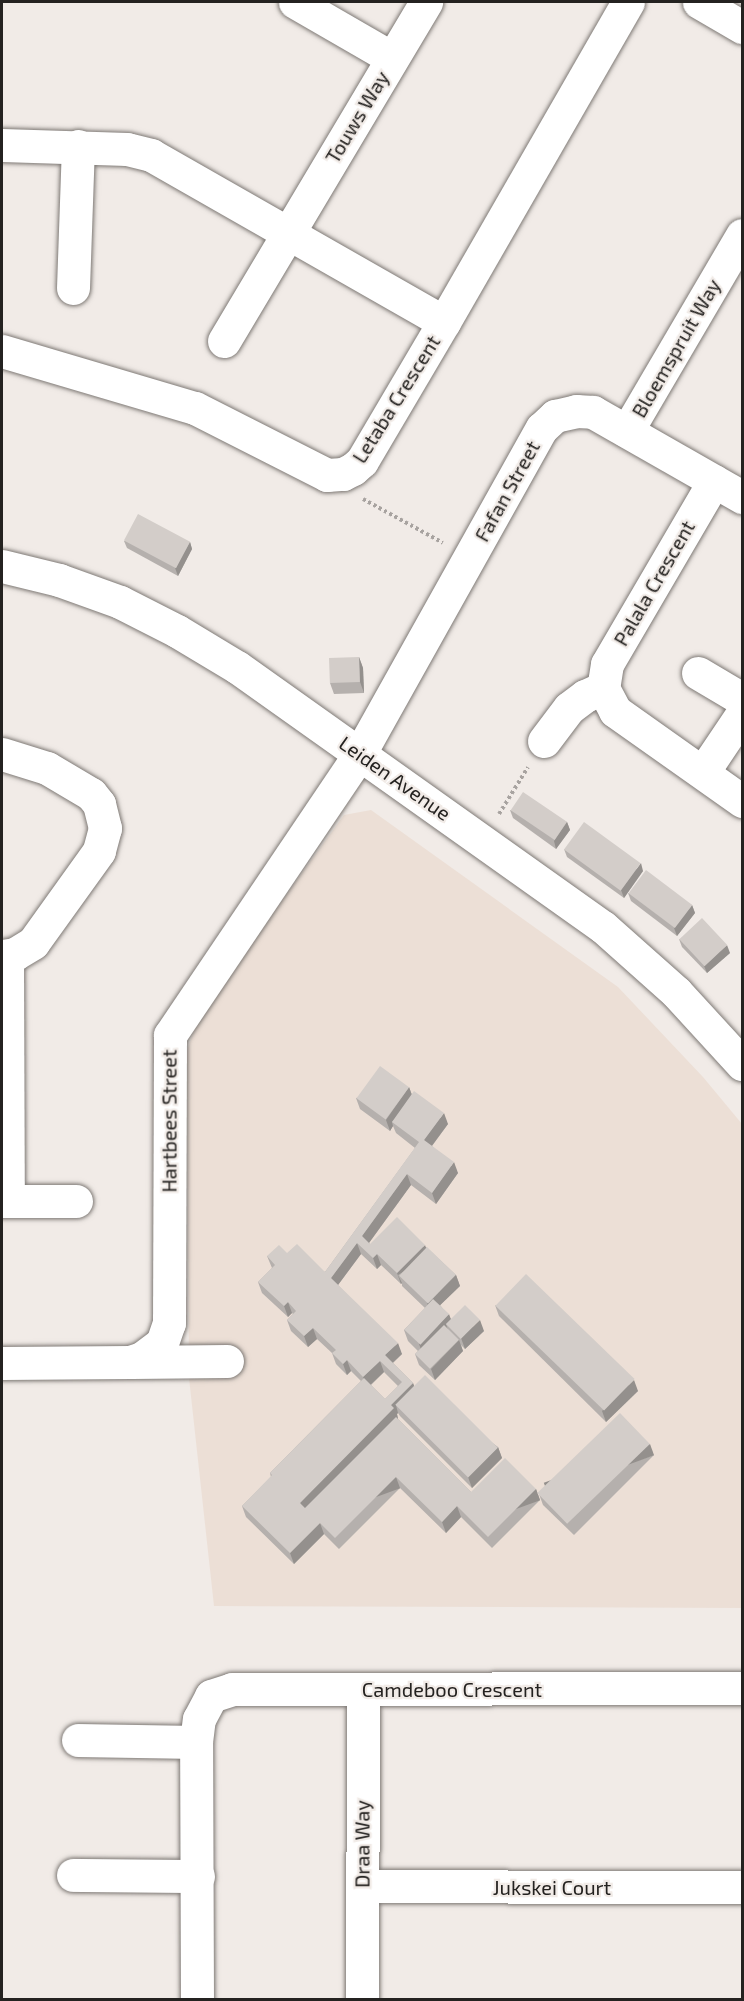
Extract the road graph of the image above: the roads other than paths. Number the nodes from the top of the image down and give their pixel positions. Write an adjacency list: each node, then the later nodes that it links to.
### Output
1 (295, 2): 6 (street)
2 (426, 2): 6 (street, Touws Way)
3 (628, 2): 12 (street, Letaba Crescent)
4 (699, 2): 5 (street)
5 (742, 27)
6 (392, 58): 9 (street, Touws Way)
7 (2, 145): 8 (street)
8 (78, 146): 9 (street); 11 (street)
9 (289, 232): 12 (street); 13 (street, Touws Way)
10 (738, 253): 15 (street, Bloemspruit Way)
11 (74, 288)
12 (444, 322): 14 (street, Letaba Crescent)
13 (224, 341)
14 (2, 351)
15 (627, 431): 16 (street, Fafan Street); 24 (street, Fafan Street)
16 (714, 481): 17 (street, Fafan Street); 20 (street, Palala Crescent)
17 (742, 497)
18 (2, 566): 24 (street, Leiden Avenue)
19 (698, 673): 21 (street)
20 (603, 688): 23 (street); 26 (street)
21 (742, 699)
22 (742, 714): 26 (street)
23 (544, 741)
24 (360, 753): 29 (street, Leiden Avenue); 33 (street, Hartbees Street)
25 (2, 754): 28 (street)
26 (703, 772): 27 (street)
27 (742, 801)
28 (4, 956): 30 (street)
29 (742, 1063)
30 (5, 1201): 31 (street)
31 (76, 1201)
32 (227, 1361): 33 (street)
33 (130, 1362): 34 (street, Hartbees Street)
34 (2, 1363)
35 (742, 1688): 36 (street, Camdeboo Crescent)
36 (363, 1689): 38 (street, Camdeboo Crescent); 41 (street, Draa Way)
37 (78, 1740): 38 (street)
38 (196, 1742): 40 (street, Camdeboo Crescent)
39 (74, 1875): 40 (street)
40 (198, 1876): 43 (street, Camdeboo Crescent)
41 (362, 1886): 42 (street, Jukskei Court); 44 (street, Draa Way)
42 (742, 1887)
43 (197, 2000)
44 (362, 2000)

